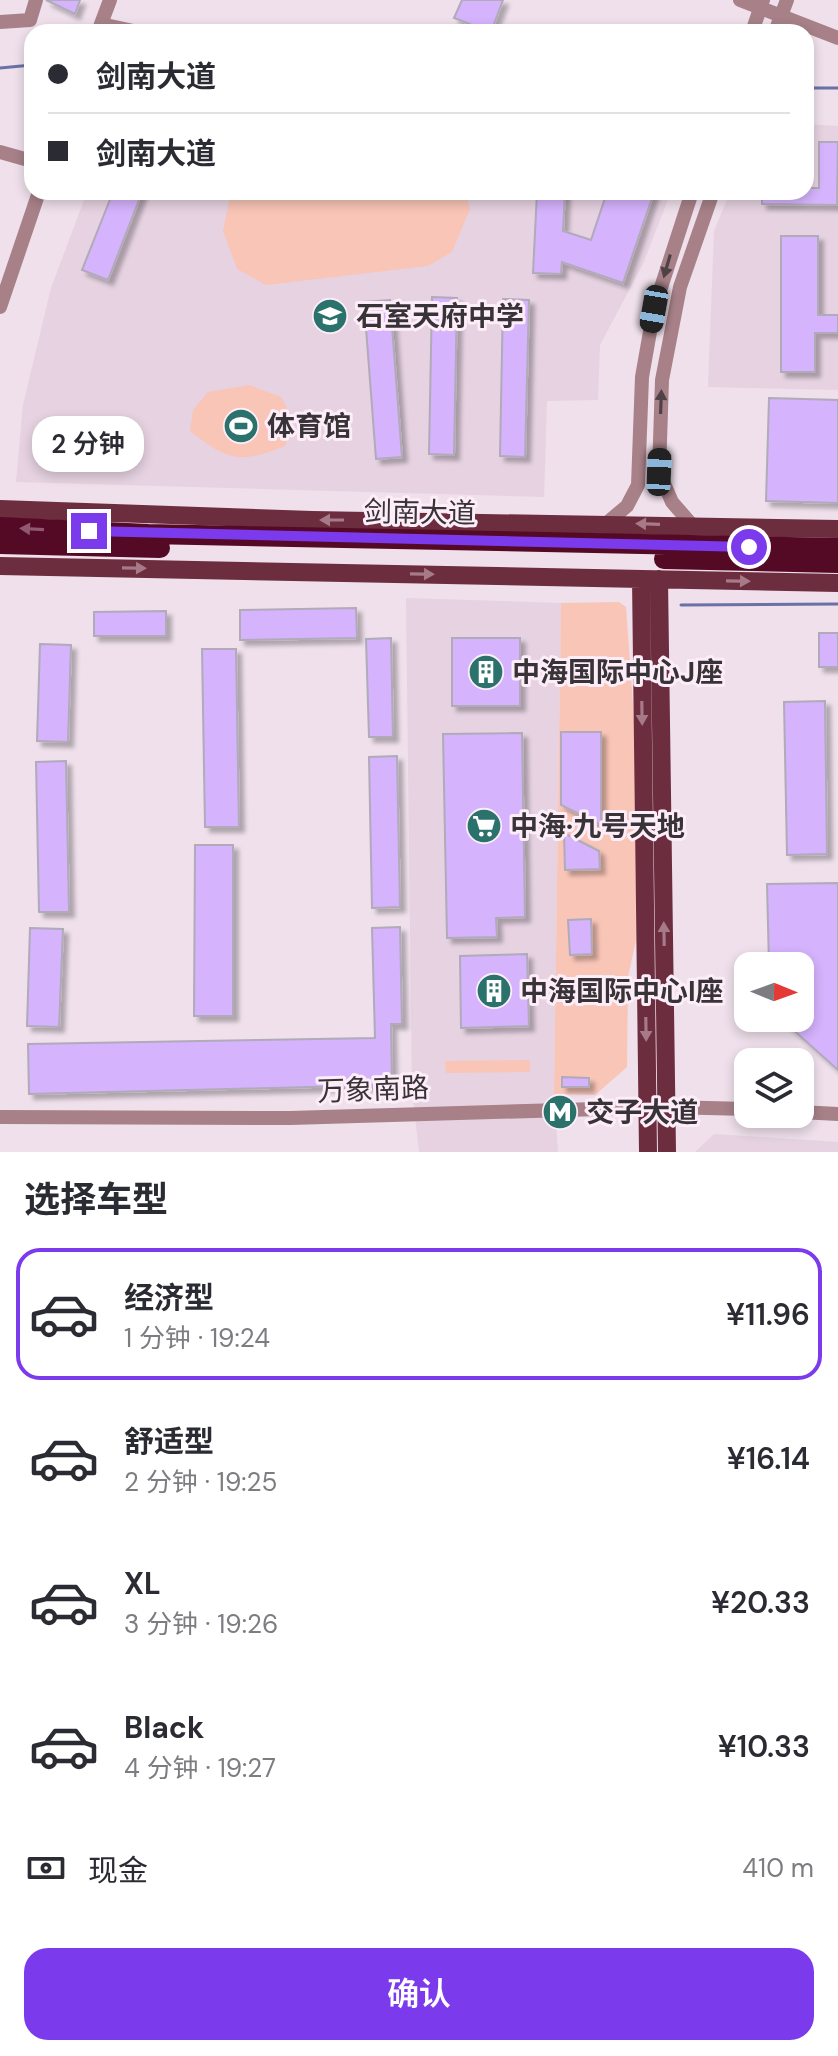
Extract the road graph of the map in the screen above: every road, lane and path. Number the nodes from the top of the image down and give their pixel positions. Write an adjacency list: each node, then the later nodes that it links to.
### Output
1 (36, 0): 7 (street)
2 (110, 0): 8 (street)
3 (740, 0): 5 (street)
4 (787, 0): 6 (street)
5 (762, 4): 6 (street); 9 (street)
6 (781, 16): 10 (street); 11 (street)
7 (0, 22)
8 (101, 24)
9 (755, 24)
10 (778, 24)
11 (802, 24)
12 (814, 29): 13 (street)
13 (838, 38)
14 (0, 152): 15 (street)
15 (24, 159)
16 (36, 200): 19 (street)
17 (689, 200): 22 (street, one-way to 22)
18 (710, 200): 23 (street, one-way to 18)
19 (0, 307)
20 (4, 505): 21 (main road)
21 (110, 512): 22 (main road, one-way to 21); 27 (main road)
22 (608, 522): 23 (main road, one-way to 22)
23 (692, 525): 25 (main road)
24 (0, 527): 27 (highway, 剑南大道, one-way to 24)
25 (798, 528): 26 (main road); 29 (main road)
26 (838, 529)
27 (148, 534): 29 (highway, 剑南大道)
28 (0, 544): 30 (highway, 剑南大道)
29 (838, 548)
30 (838, 563)
31 (0, 566): 32 (main road, one-way to 32)
32 (650, 579): 33 (main road, one-way to 33); 34 (main road, one-way to 34); 35 (main road, one-way to 32)
33 (838, 583)
34 (646, 1107): 35 (street, 万象南路); 39 (street, 万象南路); 40 (main road)
35 (666, 1107): 36 (street, 万象南路); 41 (main road)
36 (734, 1109)
37 (814, 1113): 38 (street)
38 (838, 1114)
39 (0, 1117)
40 (648, 1152)
41 (667, 1152)

